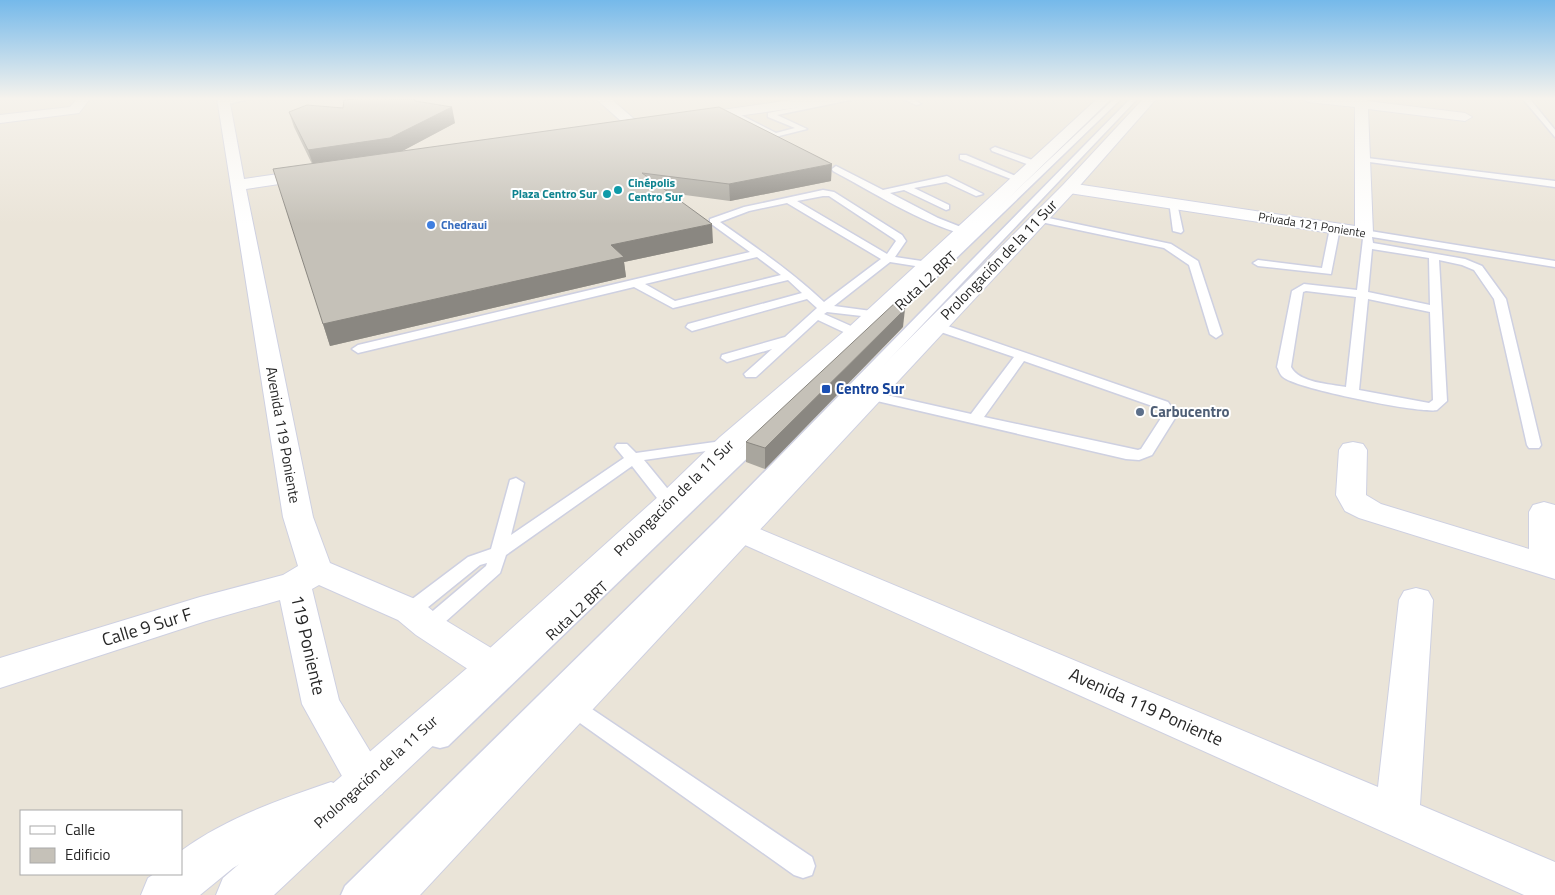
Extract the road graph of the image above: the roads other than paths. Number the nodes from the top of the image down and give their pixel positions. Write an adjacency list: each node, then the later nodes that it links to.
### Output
1 (230, 140): 15 (street, Avenida 119 Poniente)
2 (1077, 140): 10 (street, Prolongación de la 11 Sur)
3 (1084, 140): 70 (lane, Ruta L2 BRT)
4 (1086, 140): 77 (lane, Ruta L2 BRT)
5 (1092, 140): 17 (street, Prolongación de la 11 Sur)
6 (1362, 140): 9 (street)
7 (995, 149): 10 (lane)
8 (963, 157): 13 (lane)
9 (1362, 159): 14 (lane); 27 (street)
10 (1035, 164): 13 (street, Prolongación de la 11 Sur)
11 (836, 169): 18 (lane)
12 (325, 172): 15 (street)
13 (1019, 179): 25 (street, Prolongación de la 11 Sur)
14 (1555, 184)
15 (238, 185): 64 (street, Avenida 119 Poniente)
16 (904, 187): 18 (lane); 19 (lane); 22 (lane)
17 (1069, 188): 21 (street, Privada 121 Poniente); 23 (street, Prolongación de la 11 Sur)
18 (879, 193): 25 (lane)
19 (979, 194)
20 (788, 200): 28 (lane); 30 (lane); 30 (lane)
21 (1172, 203): 24 (street, Privada 121 Poniente); 26 (lane)
22 (946, 207)
23 (1040, 218): 42 (street, Prolongación de la 11 Sur); 45 (lane)
24 (1335, 228): 27 (street, Privada 121 Poniente); 31 (lane)
25 (963, 230): 34 (street, Prolongación de la 11 Sur)
26 (1178, 231)
27 (1365, 239): 29 (lane); 32 (lane, Privada 121 Poniente); 38 (lane)
28 (762, 253): 35 (lane); 36 (lane)
29 (1434, 256): 39 (lane); 55 (lane)
30 (888, 259): 33 (lane); 34 (lane)
31 (1258, 263)
32 (1555, 264)
33 (878, 266): 34 (lane); 40 (lane)
34 (923, 270): 41 (street, Prolongación de la 11 Sur)
35 (790, 276): 36 (lane); 37 (lane)
36 (637, 284): 47 (lane)
37 (811, 294): 40 (lane); 43 (lane)
38 (1362, 294): 39 (lane); 51 (lane); 51 (lane)
39 (1435, 310): 51 (lane)
40 (821, 311): 41 (lane); 44 (lane); 46 (lane)
41 (875, 315): 44 (street, Prolongación de la 11 Sur)
42 (936, 326): 48 (lane); 52 (street, Prolongación de la 11 Sur)
43 (692, 327)
44 (856, 333): 54 (street, Prolongación de la 11 Sur)
45 (1216, 334)
46 (791, 339): 49 (lane); 50 (lane)
47 (358, 349)
48 (1022, 356): 53 (lane); 53 (lane)
49 (727, 358)
50 (751, 374)
51 (1352, 393)
52 (869, 395): 53 (lane); 61 (street, Prolongación de la 11 Sur)
53 (976, 418)
54 (730, 443): 57 (lane); 59 (street, Prolongación de la 11 Sur)
55 (1534, 445)
56 (1353, 450): 63 (street)
57 (627, 453): 59 (lane); 62 (lane)
58 (516, 483): 62 (lane)
59 (670, 503): 67 (street, Prolongación de la 11 Sur)
60 (1544, 512): 63 (street)
61 (738, 530): 69 (street, Prolongación de la 11 Sur); 72 (street, Avenida 119 Poniente)
62 (499, 552): 66 (lane)
63 (1551, 567)
64 (305, 577): 66 (street); 68 (street, Calle 9 Sur F); 71 (street, 119 Poniente)
65 (1416, 600): 72 (street)
66 (419, 619): 67 (street)
67 (494, 667): 71 (street, Prolongación de la 11 Sur)
68 (0, 673)
69 (570, 705): 73 (lane); 78 (street, Prolongación de la 11 Sur)
70 (425, 753)
71 (359, 787): 75 (street); 76 (street, Prolongación de la 11 Sur)
72 (1397, 816): 74 (street, Avenida 119 Poniente)
73 (803, 866)
74 (1555, 885)
75 (164, 895)
76 (240, 895)
77 (354, 895)
78 (388, 895)

